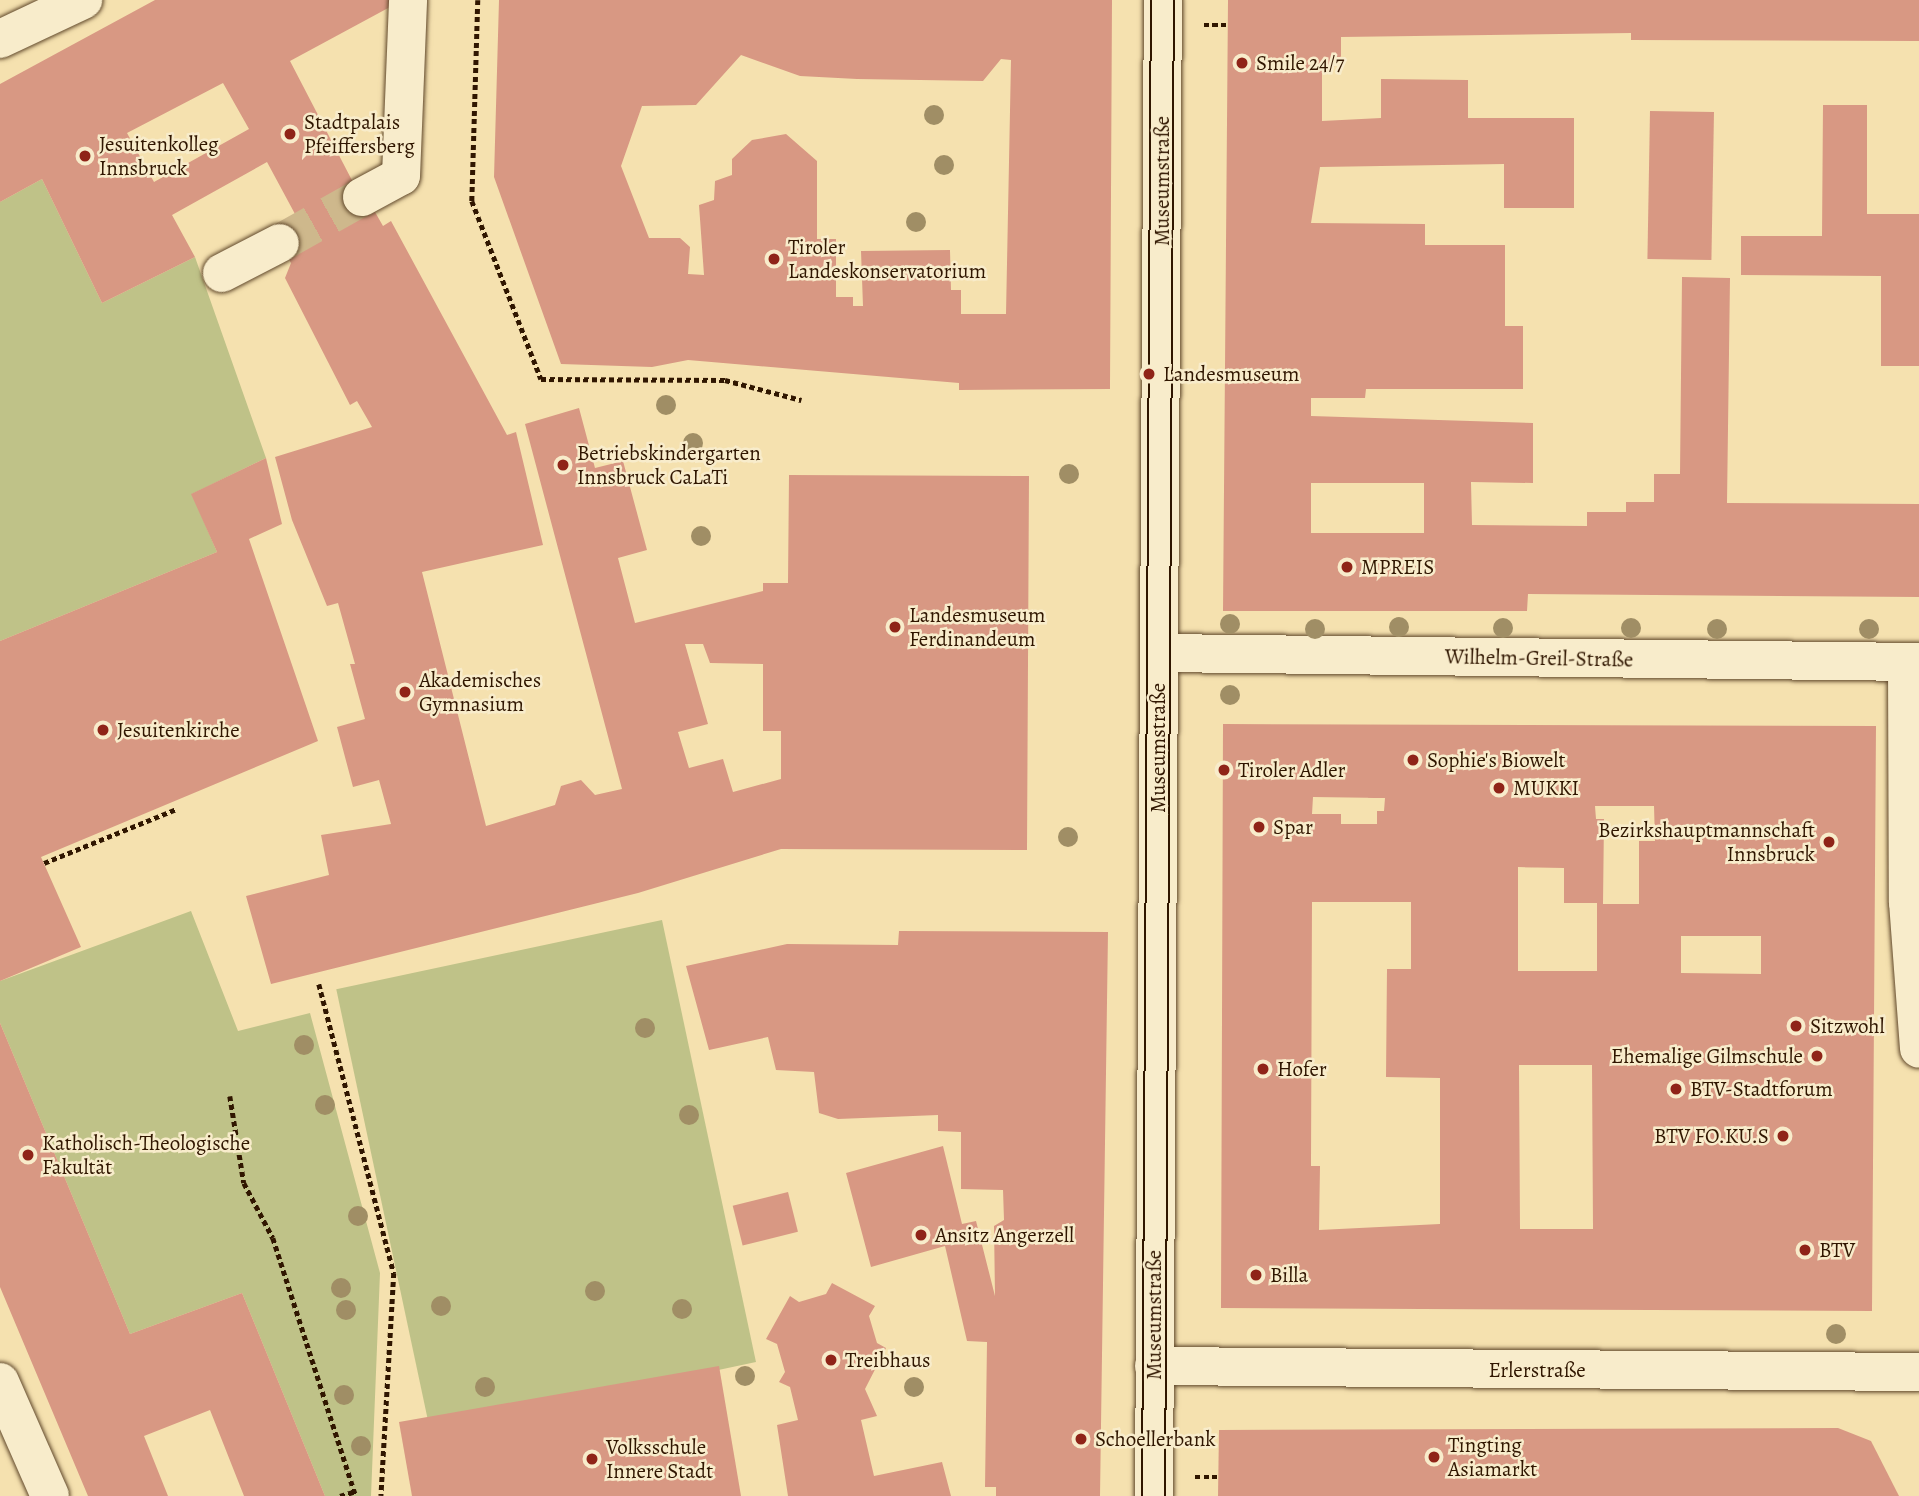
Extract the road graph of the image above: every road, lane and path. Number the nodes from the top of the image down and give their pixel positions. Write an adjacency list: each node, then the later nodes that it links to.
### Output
1 (83, 0): 7 (street)
2 (408, 0): 8 (street)
3 (478, 0): 11 (path)
4 (1163, 0): 12 (street, Museumstraße)
5 (1195, 25): 6 (path)
6 (1228, 25)
7 (0, 39)
8 (362, 197)
9 (280, 243): 10 (street)
10 (222, 273)
11 (802, 400)
12 (1159, 653): 13 (street, Wilhelm-Greil-Straße); 19 (street, Museumstraße)
13 (1913, 662): 17 (street)
14 (176, 809): 15 (path)
15 (44, 863)
16 (319, 984): 27 (path)
17 (1919, 1049)
18 (230, 1096): 24 (path)
19 (1154, 1366): 20 (street, Erlerstraße); 23 (street, Museumstraße)
20 (1919, 1372)
21 (0, 1382): 25 (street)
22 (1218, 1477): 23 (path)
23 (1170, 1487)
24 (354, 1494): 26 (path)
25 (50, 1496)
26 (340, 1496)
27 (381, 1496)

